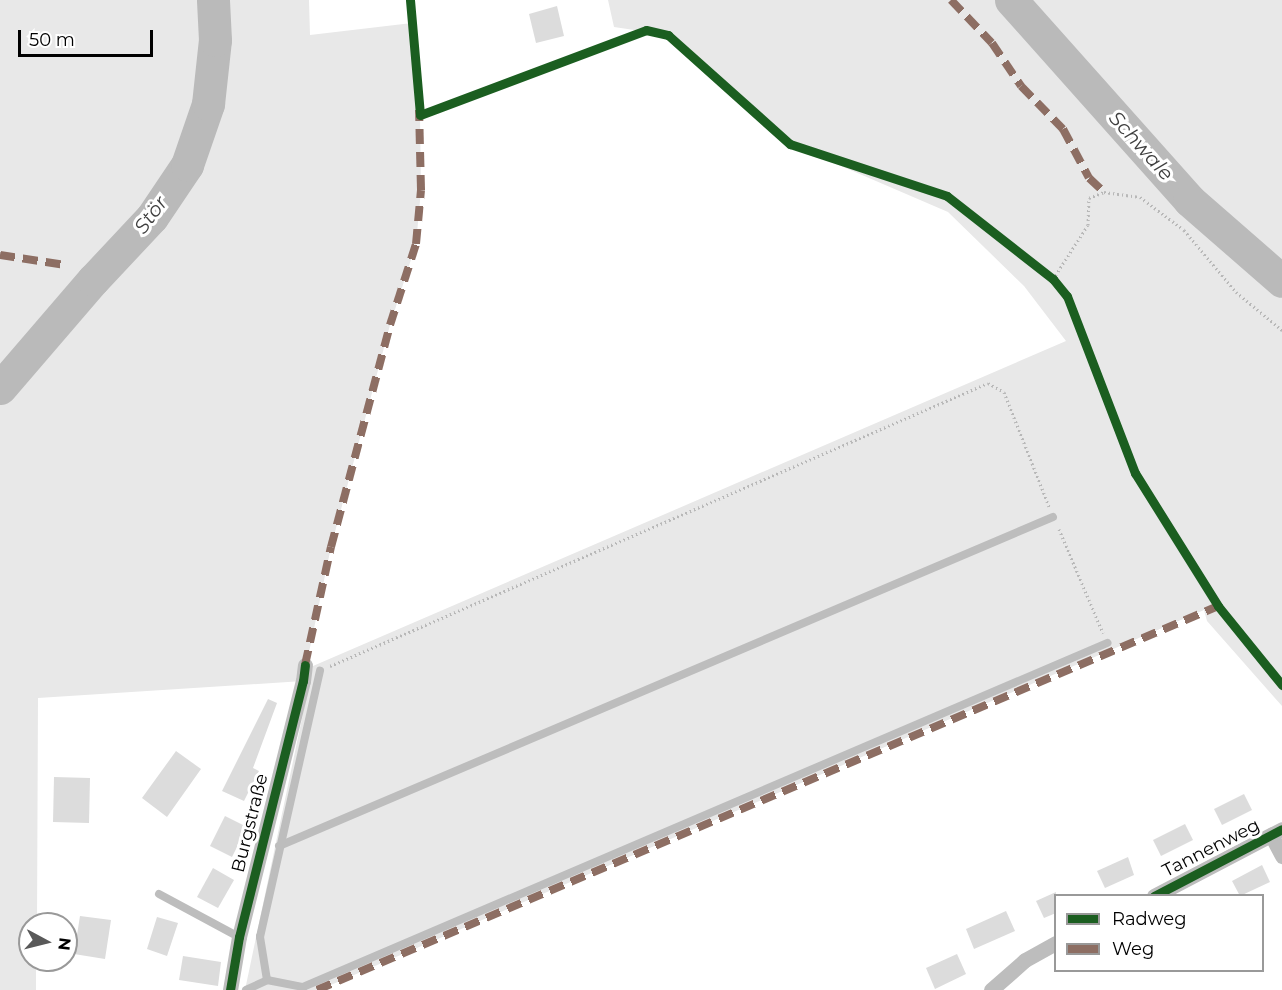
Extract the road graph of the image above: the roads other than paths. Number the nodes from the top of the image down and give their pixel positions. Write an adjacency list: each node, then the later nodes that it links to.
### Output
1 (1053, 517): 6 (lane)
2 (1107, 643): 12 (lane)
3 (305, 665): 10 (street, Burgstraße)
4 (320, 670): 6 (lane)
5 (1277, 832): 7 (street, Tannenweg); 9 (street, Tannenweg)
6 (279, 846): 12 (lane)
7 (1282, 856)
8 (159, 894): 10 (lane)
9 (1158, 894)
10 (238, 937): 13 (street, Burgstraße)
11 (1054, 944): 15 (street)
12 (267, 980): 14 (lane)
13 (230, 990)
14 (246, 990)
15 (991, 990)

